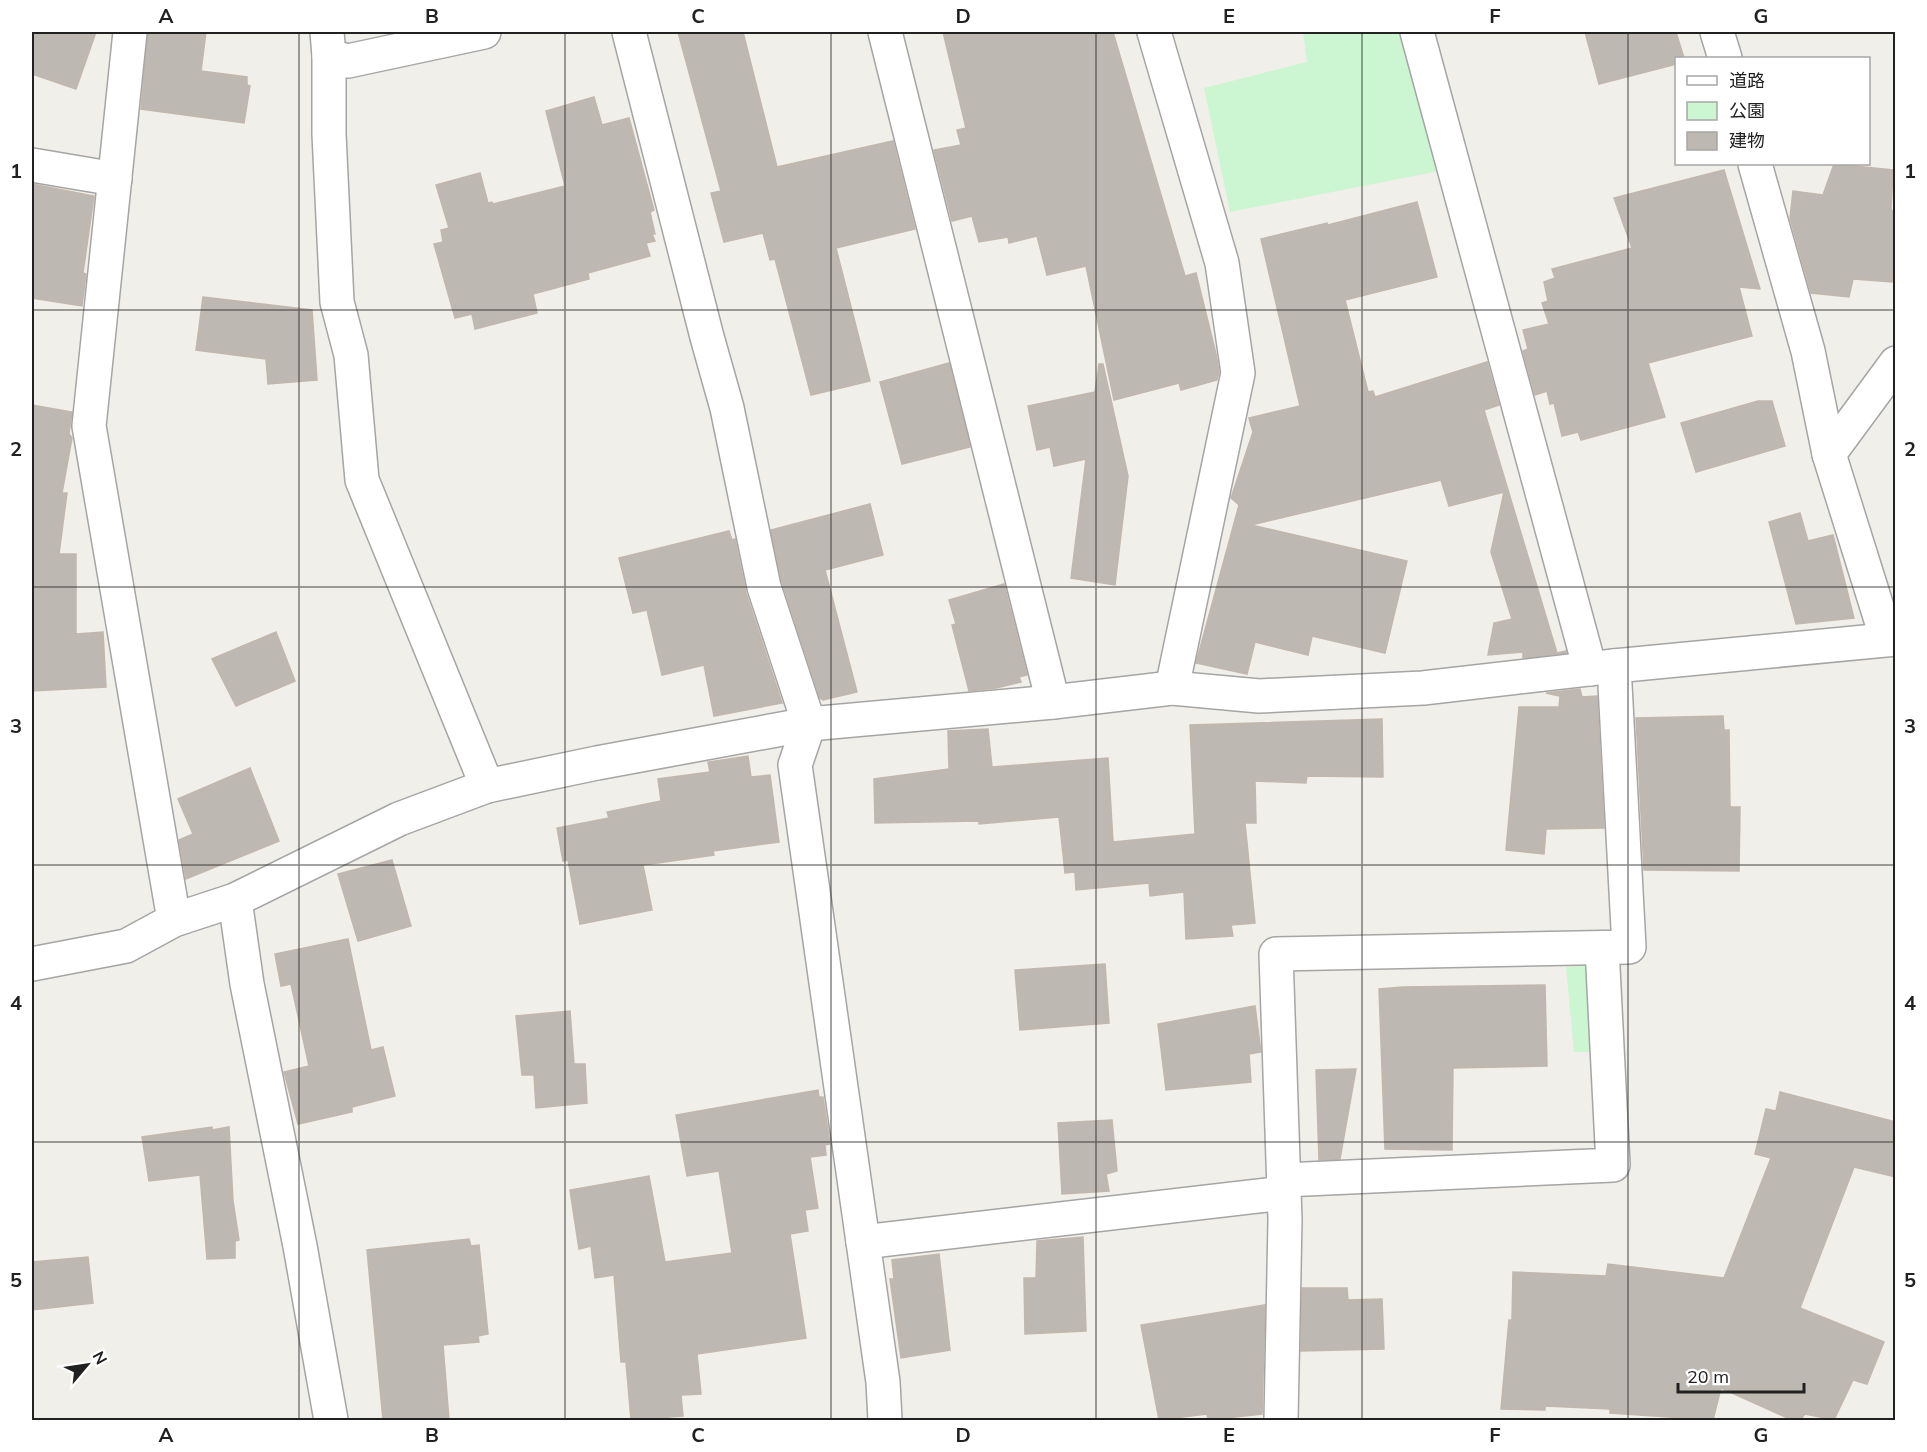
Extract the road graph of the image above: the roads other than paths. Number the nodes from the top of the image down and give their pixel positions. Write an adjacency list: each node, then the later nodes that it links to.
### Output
1 (130, 32): 12 (street)
2 (484, 32): 8 (street)
3 (628, 32): 19 (street)
4 (885, 32): 18 (street)
5 (1154, 32): 17 (street)
6 (1418, 32): 16 (street)
7 (1717, 32): 9 (street)
8 (328, 44): 20 (street)
9 (1725, 57)
10 (32, 165): 12 (street)
11 (1755, 165): 14 (street)
12 (115, 179): 22 (street)
13 (1896, 363): 14 (street)
14 (1828, 453): 15 (street)
15 (1891, 639): 16 (street)
16 (1602, 668): 17 (street); 23 (street)
17 (1172, 688): 18 (street)
18 (1053, 702): 19 (street)
19 (809, 724): 20 (street); 26 (street)
20 (487, 786): 21 (street)
21 (235, 900): 22 (street); 27 (street)
22 (174, 920): 24 (street)
23 (1602, 948): 25 (street); 25 (street)
24 (32, 964)
25 (1284, 1186): 26 (street); 29 (street)
26 (863, 1242): 28 (street)
27 (331, 1420)
28 (885, 1420)
29 (1281, 1420)

